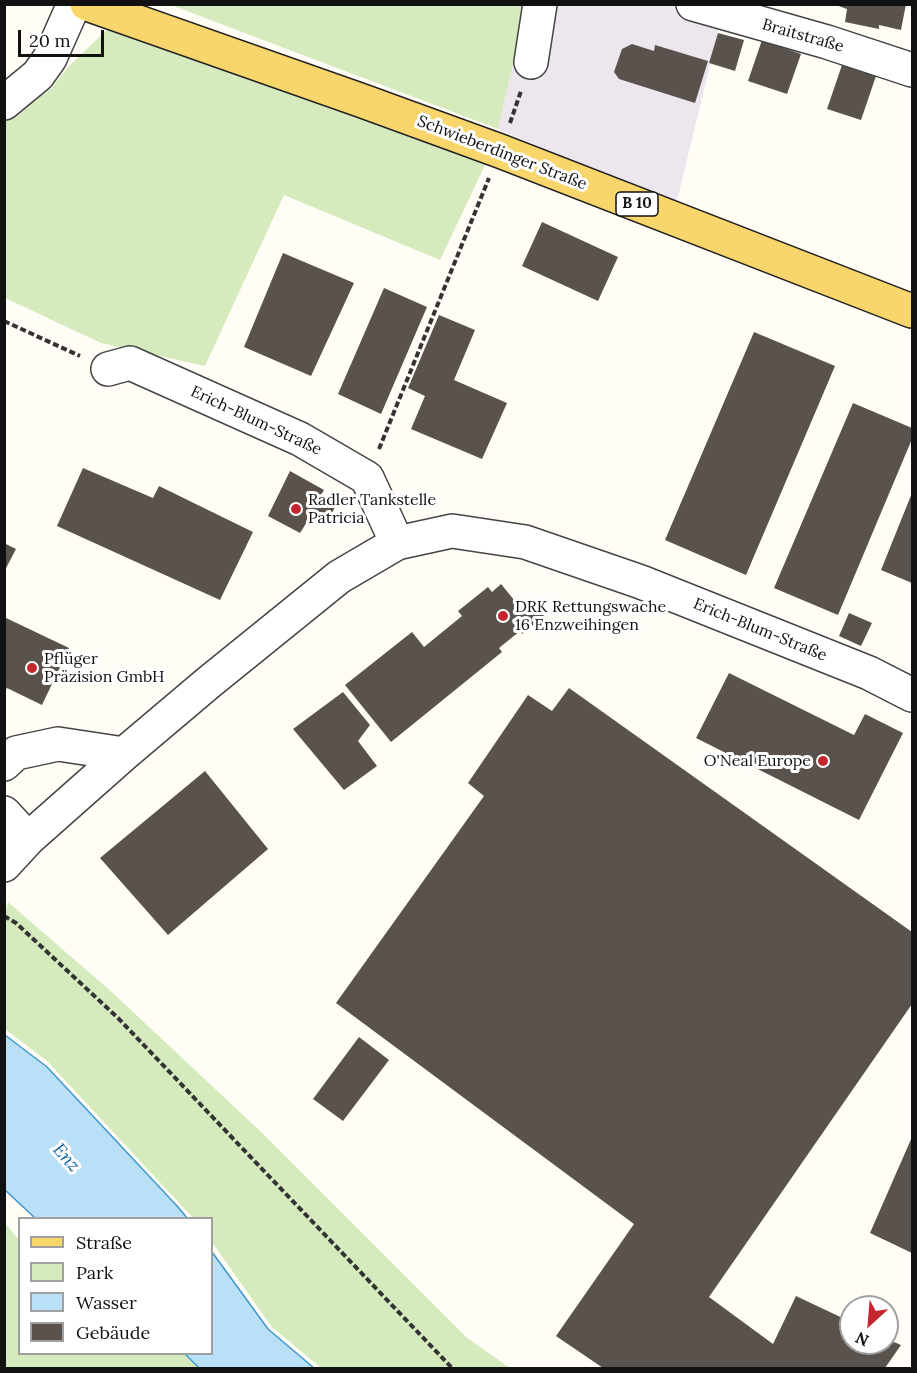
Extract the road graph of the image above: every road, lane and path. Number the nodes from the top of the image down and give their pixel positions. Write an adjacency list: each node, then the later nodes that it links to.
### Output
1 (74, 4): 7 (street)
2 (87, 4): 8 (main road, Schwieberdinger Straße / B 10)
3 (540, 4): 5 (street)
4 (693, 4): 6 (street, Braitstraße)
5 (531, 62): 8 (path)
6 (912, 70)
7 (4, 103)
8 (500, 151): 9 (main road, Schwieberdinger Straße / B 10); 12 (path)
9 (912, 311)
10 (4, 321): 11 (path)
11 (108, 369): 12 (street, Erich-Blum-Straße)
12 (367, 478): 13 (street)
13 (397, 543): 14 (street, Erich-Blum-Straße); 15 (street, Erich-Blum-Straße)
14 (912, 695)
15 (124, 754): 16 (street); 18 (street, Erich-Blum-Straße)
16 (4, 764)
17 (4, 813): 18 (street)
18 (28, 839): 19 (street, Erich-Blum-Straße)
19 (4, 864)
20 (4, 916): 21 (path)
21 (452, 1368)

